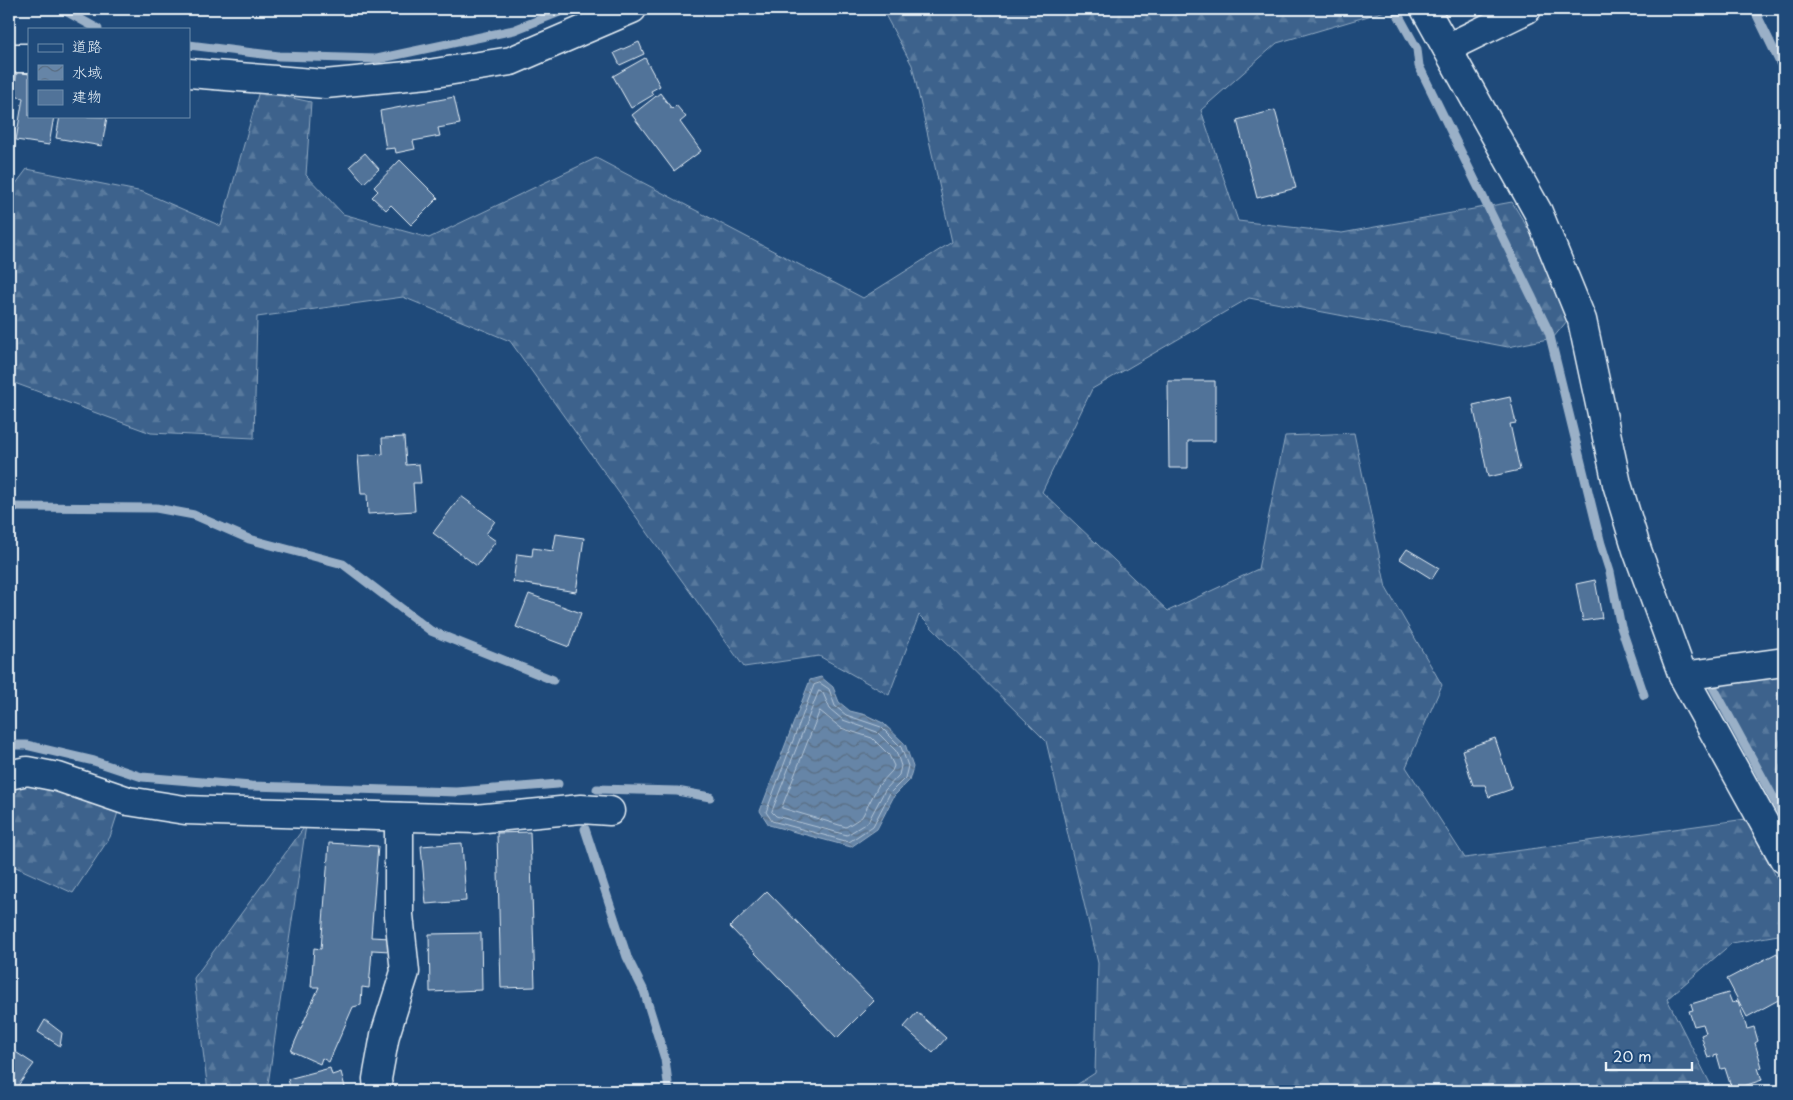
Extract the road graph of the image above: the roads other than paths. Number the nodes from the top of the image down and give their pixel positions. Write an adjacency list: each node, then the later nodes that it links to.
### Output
1 (632, 9): 7 (street)
2 (1425, 9): 4 (street)
3 (1528, 9): 4 (street)
4 (1447, 48): 9 (street)
5 (9, 58): 6 (street)
6 (28, 58)
7 (190, 73)
8 (1784, 662): 9 (street)
9 (1683, 676): 13 (street)
10 (9, 775): 12 (street)
11 (610, 811): 12 (street)
12 (399, 817): 14 (street)
13 (1784, 859)
14 (378, 1091)

